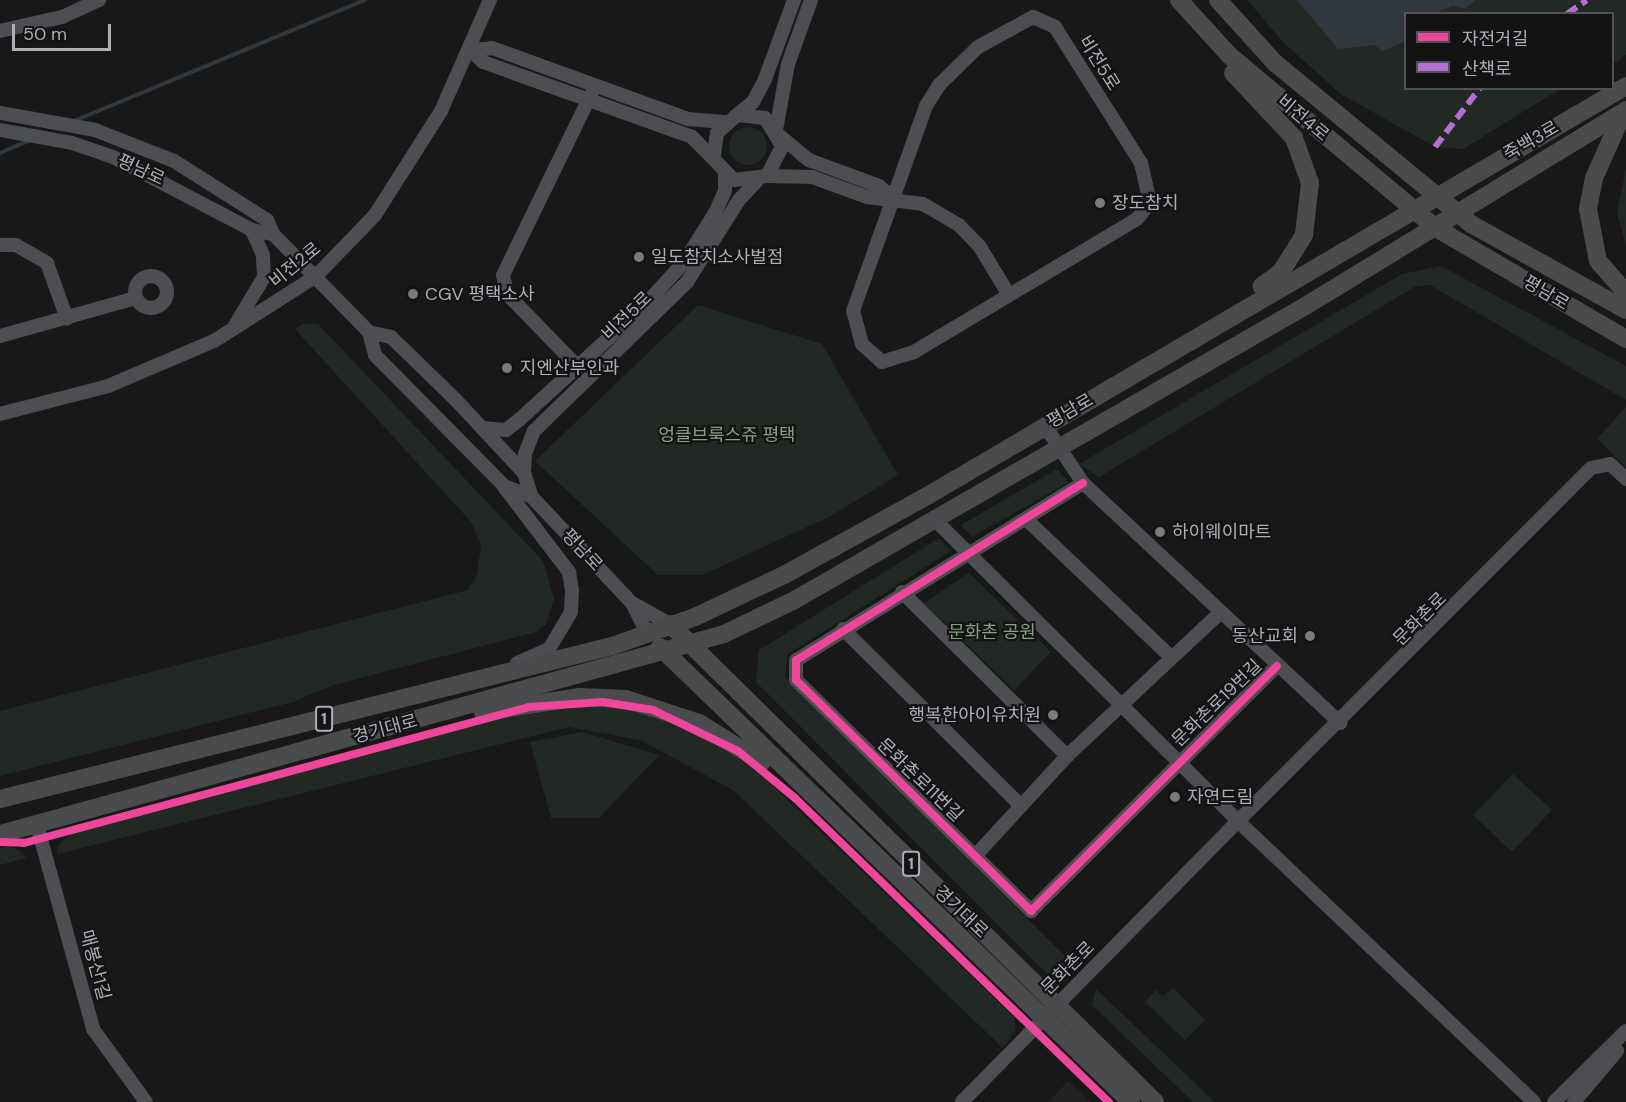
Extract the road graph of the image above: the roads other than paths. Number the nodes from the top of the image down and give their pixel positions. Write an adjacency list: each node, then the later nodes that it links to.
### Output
1 (99, 0): 8 (street)
2 (490, 0): 9 (street, 비전2로)
3 (794, 0): 15 (street)
4 (811, 0): 17 (street)
5 (1179, 0): 7 (main road, 비전4로)
6 (1218, 0): 21 (main road, 비전4로)
7 (1201, 25): 23 (main road, 비전4로); 39 (main road)
8 (0, 31)
9 (471, 50): 10 (street); 12 (street); 29 (street, 비전2로)
10 (595, 86): 12 (street); 15 (street)
11 (1626, 86): 21 (main road, 죽백3로)
12 (589, 99): 18 (street); 40 (street)
13 (1624, 111): 24 (main road, 죽백3로); 30 (main road)
14 (4, 113): 27 (street, 평남로)
15 (732, 118): 17 (street); 18 (street)
16 (0, 130): 26 (street, 평남로)
17 (778, 132): 20 (street); 22 (street)
18 (714, 155): 19 (street)
19 (725, 174): 20 (street); 40 (street, 비전5로)
20 (762, 179): 22 (street); 45 (street, 비전5로)
21 (1436, 196): 23 (main road, 평남로); 24 (main road, 평남로)
22 (892, 197): 31 (street); 31 (street, 비전5로); 31 (street, 비전5로)
23 (1414, 209): 25 (main road, 비전4로); 39 (main road, 평남로)
24 (1459, 214): 25 (main road, 평남로); 33 (main road, 평남로)
25 (1436, 228): 38 (main road, 평남로); 44 (main road, 평남로)
26 (252, 230): 27 (street, 평남로); 35 (street)
27 (273, 234): 29 (street, 평남로)
28 (0, 245): 34 (street)
29 (315, 277): 35 (street, 비전2로); 36 (street, 평남로)
30 (1626, 293)
31 (1009, 295)
32 (136, 298): 34 (street)
33 (1626, 310)
34 (67, 319): 37 (street)
35 (231, 331): 41 (street, 비전2로)
36 (369, 332): 43 (street, 평남로); 48 (street, 평남로)
37 (0, 336)
38 (1626, 339)
39 (1147, 366): 42 (main road, 평남로)
40 (578, 367): 43 (street, 비전5로)
41 (0, 414)
42 (1045, 426): 44 (street, 문화촌로19번길); 56 (main road, 평남로)
43 (482, 428): 45 (street, 평남로)
44 (1058, 448): 47 (street, 문화촌로19번길); 50 (main road, 평남로)
45 (524, 473): 49 (street, 평남로)
46 (1626, 480): 66 (street, 문화촌로)
47 (1083, 483): 51 (street); 55 (street, 문화촌로19번길)
48 (504, 486): 49 (street, 평남로); 63 (street)
49 (532, 497): 54 (street, 평남로)
50 (935, 519): 52 (street); 59 (main road, 평남로)
51 (1026, 519): 52 (street, 문화촌로11번길); 61 (street)
52 (965, 553): 53 (street, 문화촌로11번길); 64 (street)
53 (902, 592): 57 (street, 문화촌로11번길); 67 (street)
54 (632, 603): 56 (street); 58 (street)
55 (1221, 612): 61 (street); 62 (street, 문화촌로19번길)
56 (670, 624): 58 (main road, 경기대로 / 1); 59 (main road, 경기대로 / 1)
57 (843, 629): 71 (street); 75 (street, 문화촌로11번길)
58 (647, 633): 60 (main road, 경기대로 / 1); 63 (main road, 경기대로 / 1)
59 (689, 646): 60 (main road, 경기대로 / 1); 76 (main road, 경기대로 / 1)
60 (665, 652): 65 (main road, 경기대로 / 1); 70 (main road, 경기대로 / 1)
61 (1172, 657): 64 (street)
62 (1277, 666): 66 (street, 문화촌로19번길); 68 (street, 문화촌로19번길)
63 (468, 683): 69 (main road, 경기대로 / 1)
64 (1119, 706): 67 (street); 68 (street)
65 (445, 713): 70 (main road); 73 (main road, 경기대로 / 1)
66 (1340, 723): 72 (street, 문화촌로)
67 (1067, 756): 71 (street)
68 (1179, 762): 72 (street); 75 (street, 문화촌로11번길)
69 (0, 799)
70 (818, 803): 76 (main road, 경기대로 / 1)
71 (1020, 805): 75 (street)
72 (1238, 821): 76 (street, 문화촌로); 83 (street)
73 (37, 825): 74 (main road, 경기대로 / 1); 80 (street, 매봉산1길)
74 (0, 834)
75 (976, 855)
76 (1050, 1012): 79 (street, 문화촌로); 81 (main road, 경기대로 / 1); 82 (main road, 경기대로 / 1)
77 (1626, 1031): 84 (street)
78 (1626, 1040): 85 (street)
79 (970, 1100)
80 (146, 1102)
81 (1131, 1102)
82 (1155, 1102)
83 (1534, 1102)
84 (1554, 1102)
85 (1574, 1102)

